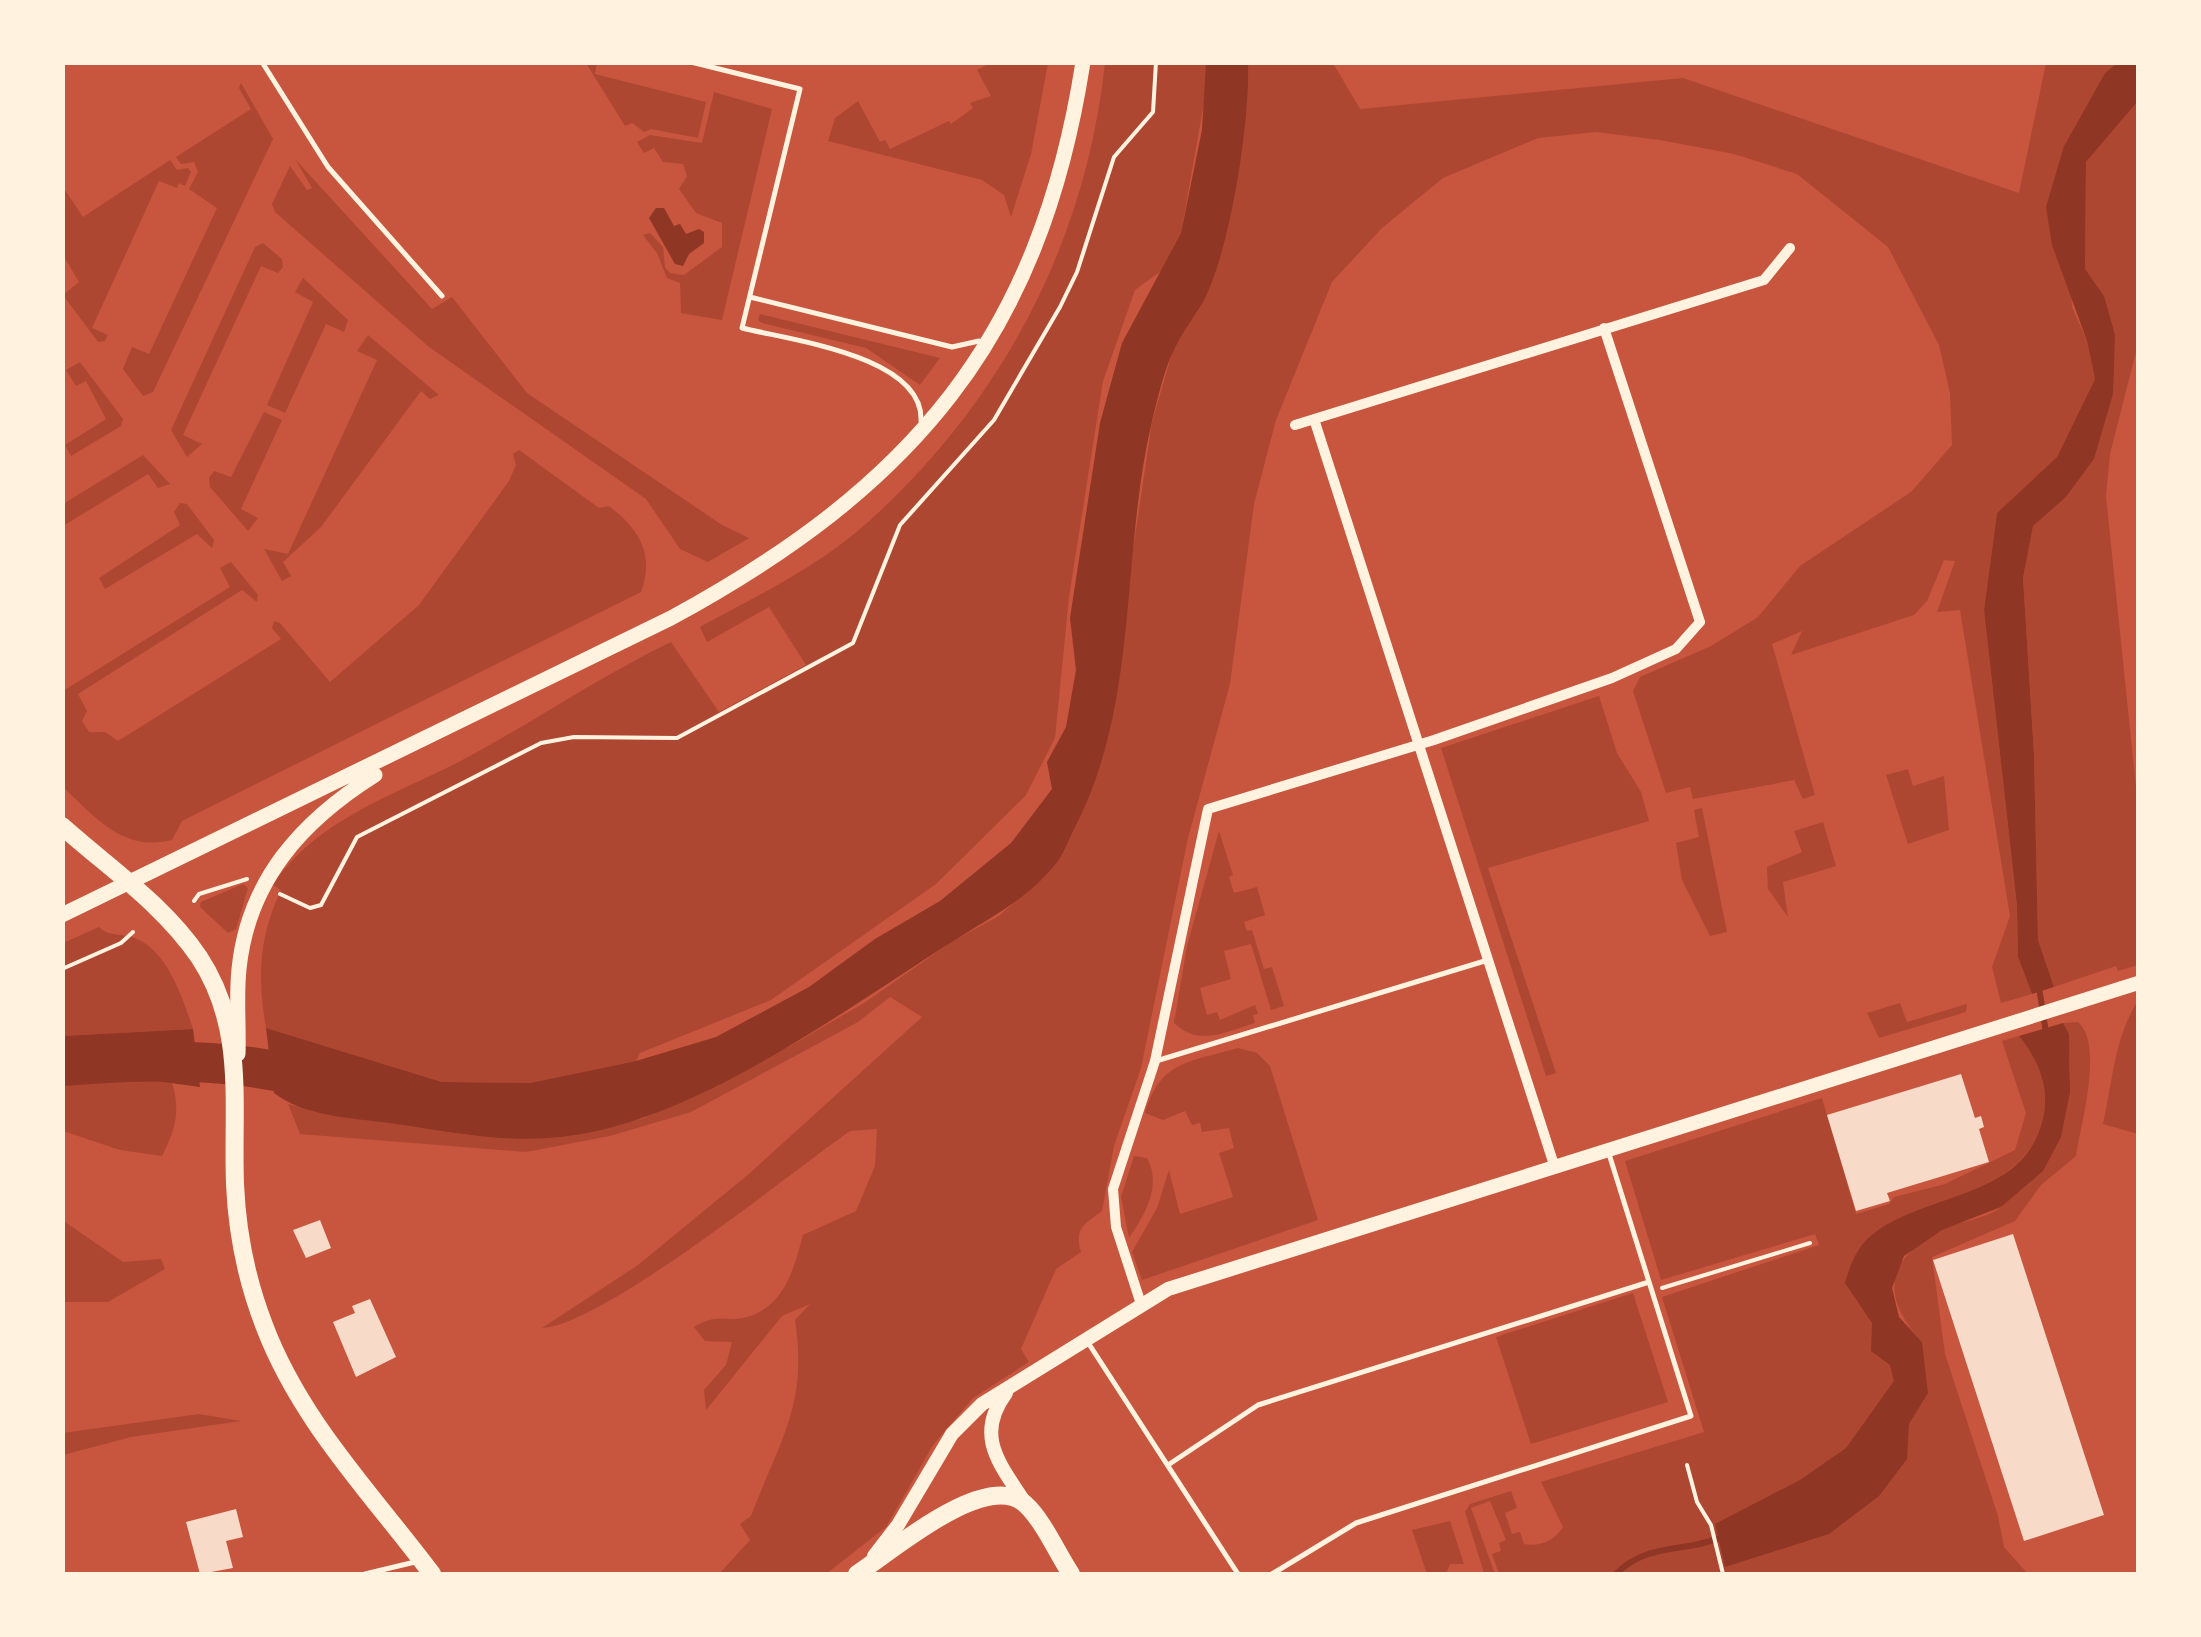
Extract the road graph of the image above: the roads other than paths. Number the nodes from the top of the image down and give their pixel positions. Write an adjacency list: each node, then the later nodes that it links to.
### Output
1 (262, 62): 5 (lane)
2 (692, 62): 6 (lane)
3 (1083, 62): 7 (main road)
4 (1790, 248): 8 (street)
5 (442, 296)
6 (750, 297): 7 (lane); 11 (lane)
7 (1004, 320): 11 (main road)
8 (1604, 328): 9 (street); 13 (street)
9 (1314, 419): 10 (street); 13 (street)
10 (1295, 425)
11 (910, 447): 12 (main road)
12 (451, 729): 15 (main road); 19 (main road)
13 (1418, 745): 17 (street); 20 (street)
14 (62, 826): 15 (main road)
15 (126, 882): 16 (main road); 19 (main road)
16 (62, 916)
17 (1488, 960): 20 (lane); 22 (street)
18 (2138, 983): 21 (street)
19 (235, 1030): 29 (main road)
20 (1155, 1061): 24 (street)
21 (1608, 1151): 22 (street); 23 (lane)
22 (1555, 1168): 24 (street)
23 (1649, 1282): 27 (lane); 34 (lane)
24 (1141, 1304): 25 (street)
25 (1085, 1339): 26 (street); 27 (lane)
26 (1015, 1381): 28 (street); 30 (street)
27 (1168, 1464): 33 (lane)
28 (1026, 1504): 30 (main road); 32 (main road)
29 (427, 1567): 31 (lane)
30 (860, 1573)
31 (365, 1574)
32 (1071, 1574)
33 (1238, 1574)
34 (1272, 1574)

